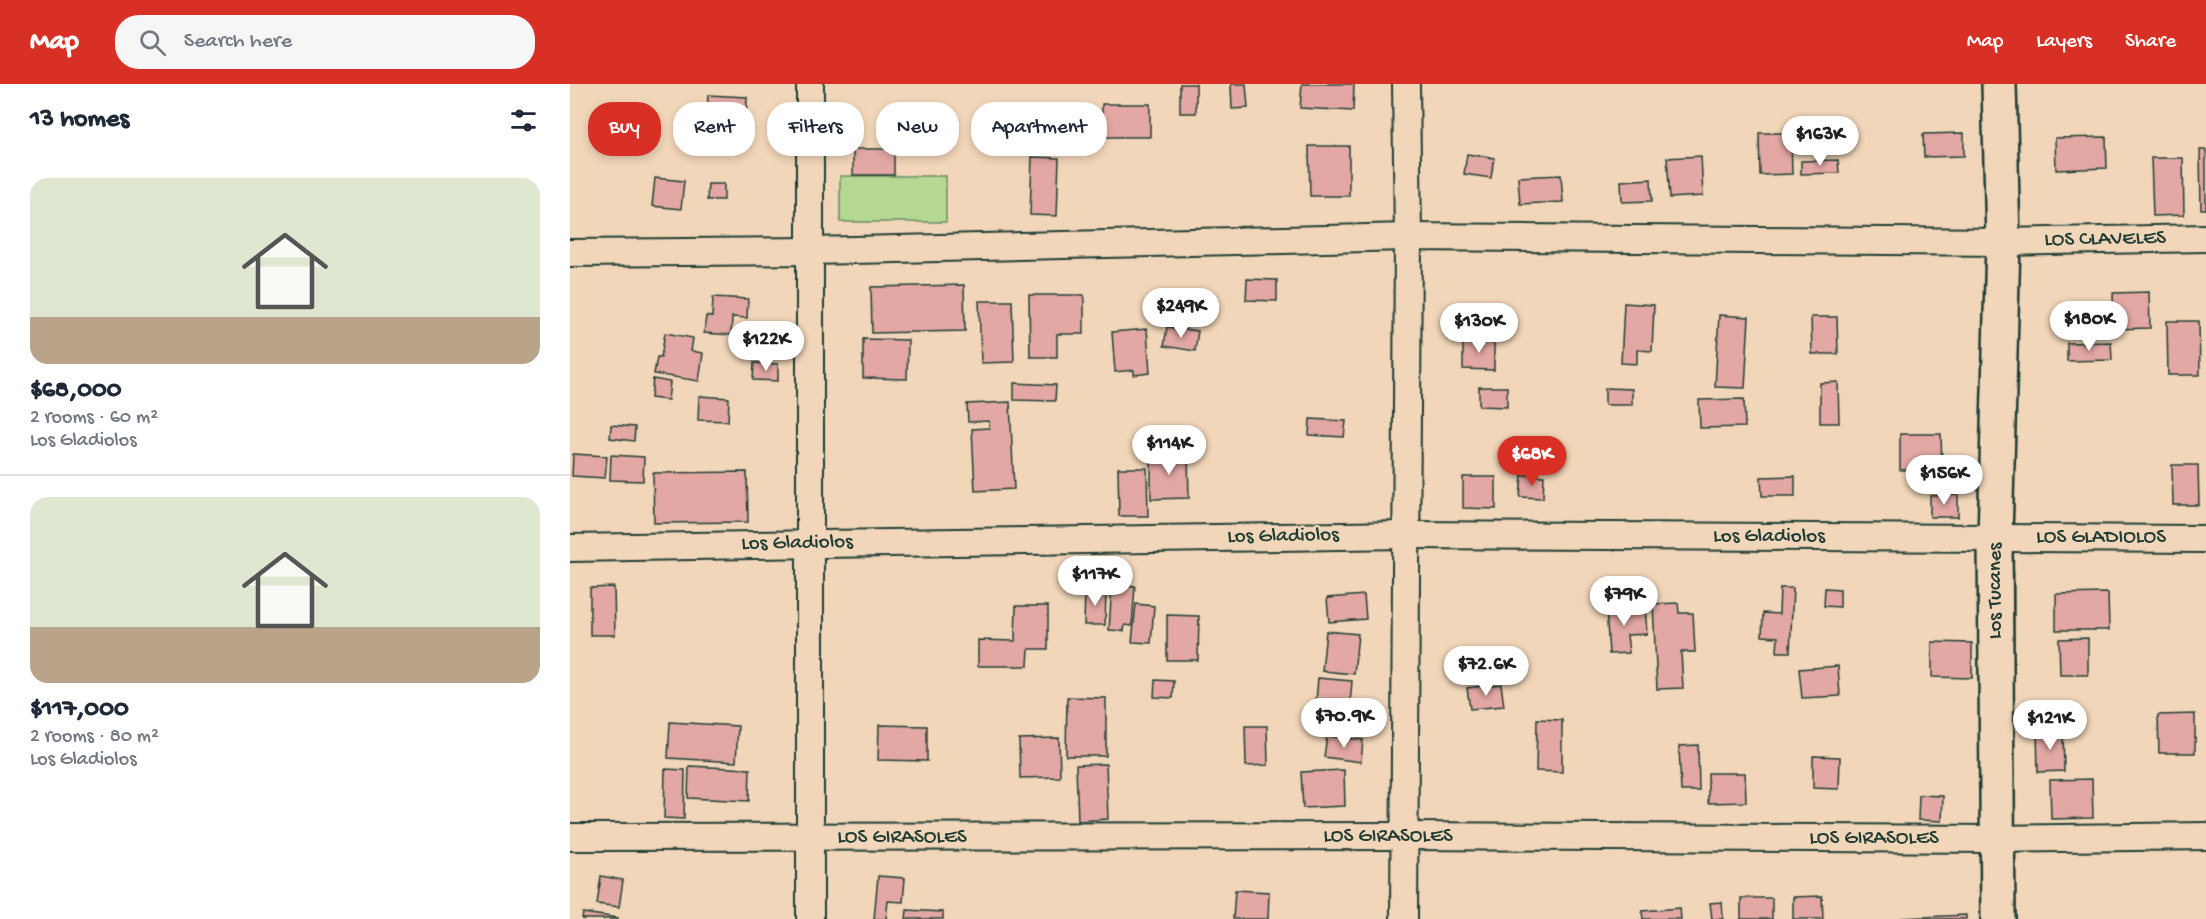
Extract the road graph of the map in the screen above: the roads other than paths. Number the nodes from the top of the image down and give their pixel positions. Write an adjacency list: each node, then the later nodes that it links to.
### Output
1 (810, 84): 7 (street)
2 (1406, 84): 4 (street)
3 (1999, 84): 6 (street, Los Tucanes)
4 (1408, 237): 6 (street, LOS CLAVELES); 7 (street, LOS CLAVELES); 9 (street)
5 (2206, 238): 6 (street, LOS CLAVELES)
6 (2003, 242): 10 (street, Los Tucanes)
7 (811, 251): 8 (street, LOS CLAVELES); 12 (street)
8 (570, 253)
9 (1405, 535): 10 (street, Los Gladiolos); 12 (street, Los Gladiolos); 14 (street)
10 (1995, 538): 11 (street, LOS GLADIOLOS); 18 (street, Los Tucanes)
11 (2206, 539)
12 (811, 543): 13 (street, Los Gladiolos); 17 (street)
13 (570, 548)
14 (1404, 836): 17 (street, LOS GIRASOLES); 18 (street, LOS GIRASOLES); 20 (street)
15 (2206, 836): 18 (street, LOS GIRASOLES)
16 (570, 837): 17 (street, LOS GIRASOLES)
17 (810, 838): 19 (street)
18 (1997, 839): 21 (street, Los Tucanes)
19 (810, 919)
20 (1404, 919)
21 (1998, 919)

